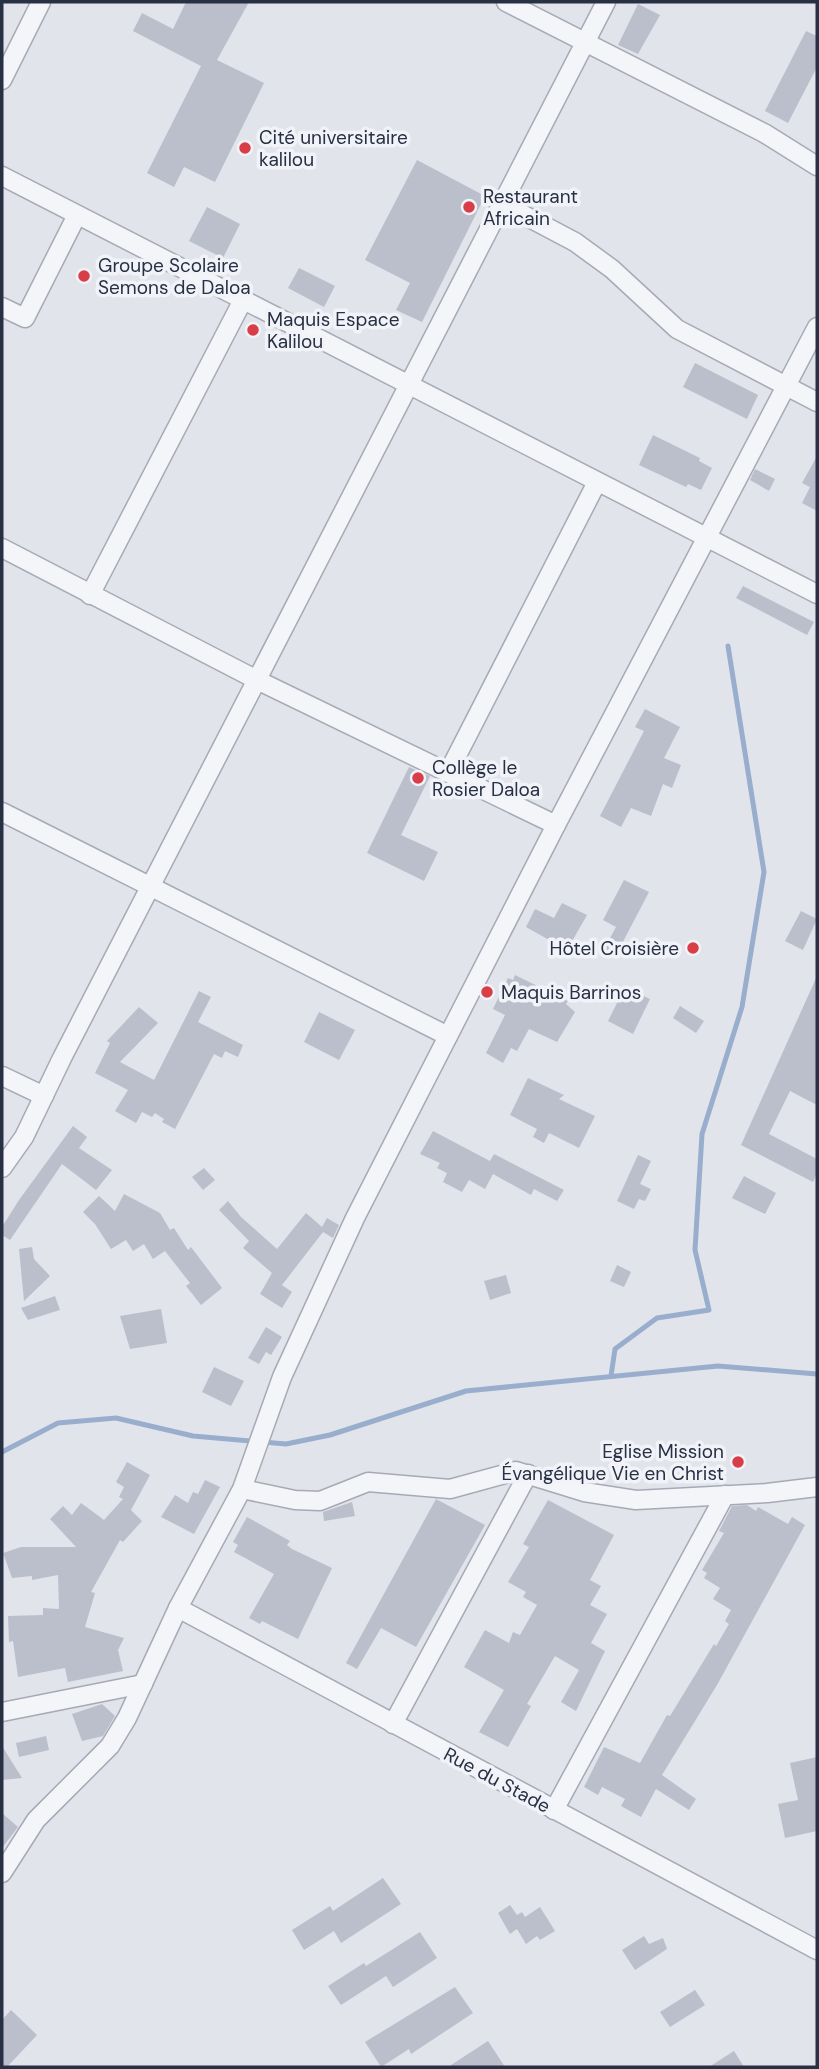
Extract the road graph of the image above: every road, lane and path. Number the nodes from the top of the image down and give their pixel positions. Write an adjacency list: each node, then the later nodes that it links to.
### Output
1 (41, 2): 5 (street)
2 (506, 2): 4 (street)
3 (606, 2): 4 (street)
4 (587, 41): 6 (street); 8 (street)
5 (2, 80)
6 (817, 166)
7 (2, 176): 9 (street)
8 (503, 204): 13 (street); 14 (street)
9 (77, 215): 10 (street); 11 (street)
10 (243, 300): 13 (street); 20 (street)
11 (2, 307)
12 (817, 327): 14 (street)
13 (409, 387): 16 (street); 21 (street)
14 (786, 387): 15 (street); 17 (street)
15 (817, 402)
16 (597, 482): 17 (street); 22 (street)
17 (707, 538): 19 (street); 24 (street)
18 (2, 548): 20 (street)
19 (817, 594)
20 (90, 595): 21 (street)
21 (257, 680): 22 (street); 25 (street)
22 (448, 773): 24 (street)
23 (2, 812): 25 (street)
24 (556, 825): 26 (street)
25 (150, 887): 26 (street); 28 (street)
26 (448, 1037): 32 (street)
27 (2, 1076): 28 (street)
28 (44, 1097): 29 (street)
29 (2, 1168)
30 (528, 1474): 32 (street); 33 (street); 37 (street)
31 (817, 1487): 33 (street)
32 (242, 1489): 34 (street)
33 (725, 1495): 38 (street)
34 (178, 1608): 35 (street); 37 (street, Rue du Stade)
35 (143, 1684): 36 (street); 39 (street)
36 (2, 1713)
37 (393, 1724): 38 (street, Rue du Stade)
38 (554, 1810): 40 (street, Rue du Stade)
39 (2, 1873)
40 (817, 1950)

